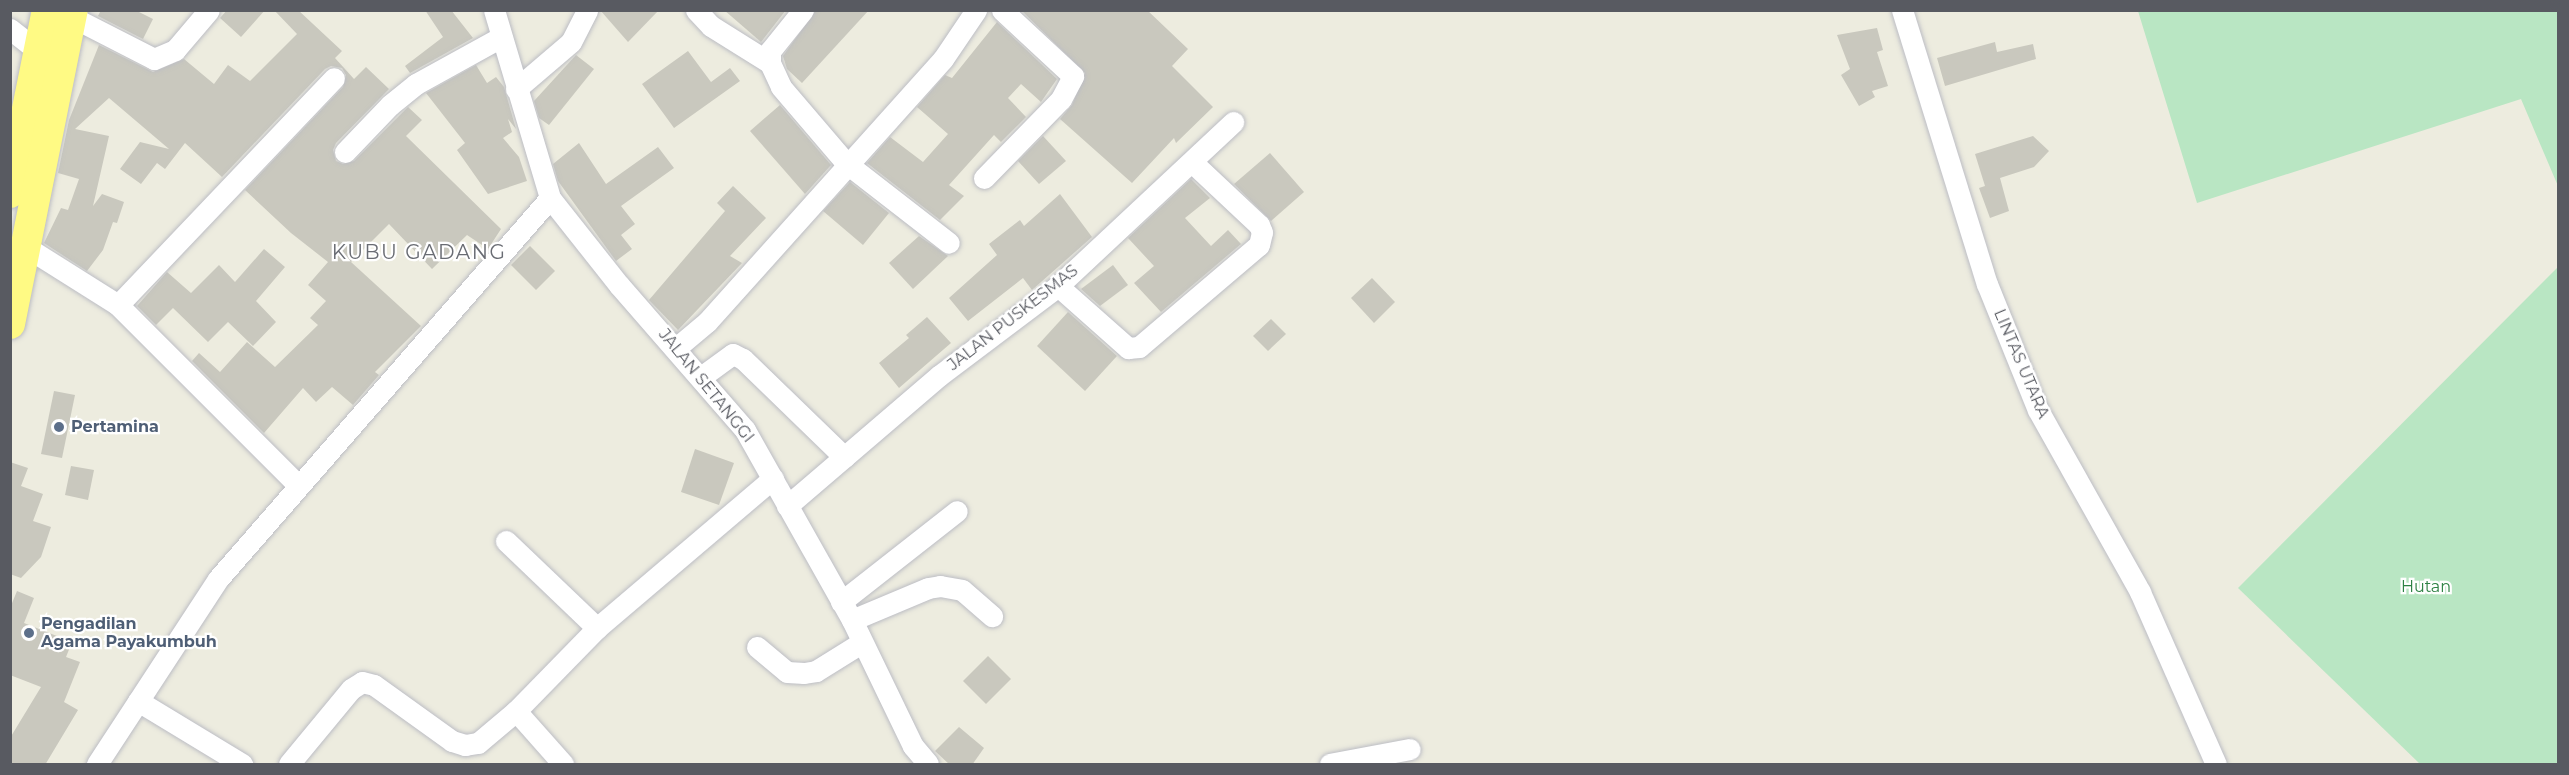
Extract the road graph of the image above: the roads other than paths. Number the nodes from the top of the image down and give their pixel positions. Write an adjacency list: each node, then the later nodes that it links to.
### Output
1 (209, 10): 9 (street)
2 (494, 10): 11 (street, JALAN SETANGGI)
3 (587, 10): 15 (street)
4 (696, 10): 13 (street)
5 (802, 10): 13 (street)
6 (976, 10): 19 (street)
7 (1002, 10): 20 (street)
8 (1902, 10): 51 (street, LINTAS UTARA)
9 (64, 13): 12 (highway); 24 (highway)
10 (10, 29): 12 (street)
11 (501, 37): 15 (street, JALAN SETANGGI); 17 (street)
12 (39, 51): 21 (highway)
13 (770, 63): 19 (street)
14 (334, 78): 26 (street)
15 (516, 89): 22 (street, JALAN SETANGGI)
16 (1233, 122): 18 (street, JALAN PUSKESMAS)
17 (345, 152)
18 (1192, 162): 25 (street, JALAN PUSKESMAS); 25 (street)
19 (846, 163): 23 (street); 28 (street)
20 (984, 178)
21 (10, 193)
22 (550, 198): 28 (street, JALAN SETANGGI); 32 (street)
23 (949, 243)
24 (26, 247): 26 (street); 27 (highway)
25 (1058, 286): 30 (street, JALAN PUSKESMAS)
26 (118, 305): 32 (street)
27 (10, 324)
28 (676, 348): 29 (street, JALAN SETANGGI)
29 (701, 377): 30 (street); 31 (street, JALAN SETANGGI)
30 (844, 458): 33 (street, JALAN PUSKESMAS)
31 (773, 478): 33 (street, JALAN SETANGGI); 39 (street)
32 (298, 485): 42 (street)
33 (787, 506): 36 (street, JALAN SETANGGI)
34 (957, 511): 36 (street)
35 (506, 541): 39 (street)
36 (841, 602): 38 (street, JALAN SETANGGI)
37 (992, 616): 38 (street)
38 (852, 620): 40 (street, JALAN SETANGGI)
39 (597, 628): 43 (street)
40 (861, 643): 41 (street); 49 (street, JALAN SETANGGI)
41 (757, 647)
42 (138, 701): 45 (street); 46 (street)
43 (516, 711): 47 (street); 48 (street)
44 (1410, 749): 50 (street)
45 (97, 765)
46 (242, 765)
47 (289, 765)
48 (563, 765)
49 (928, 765)
50 (1330, 765)
51 (2216, 765)

